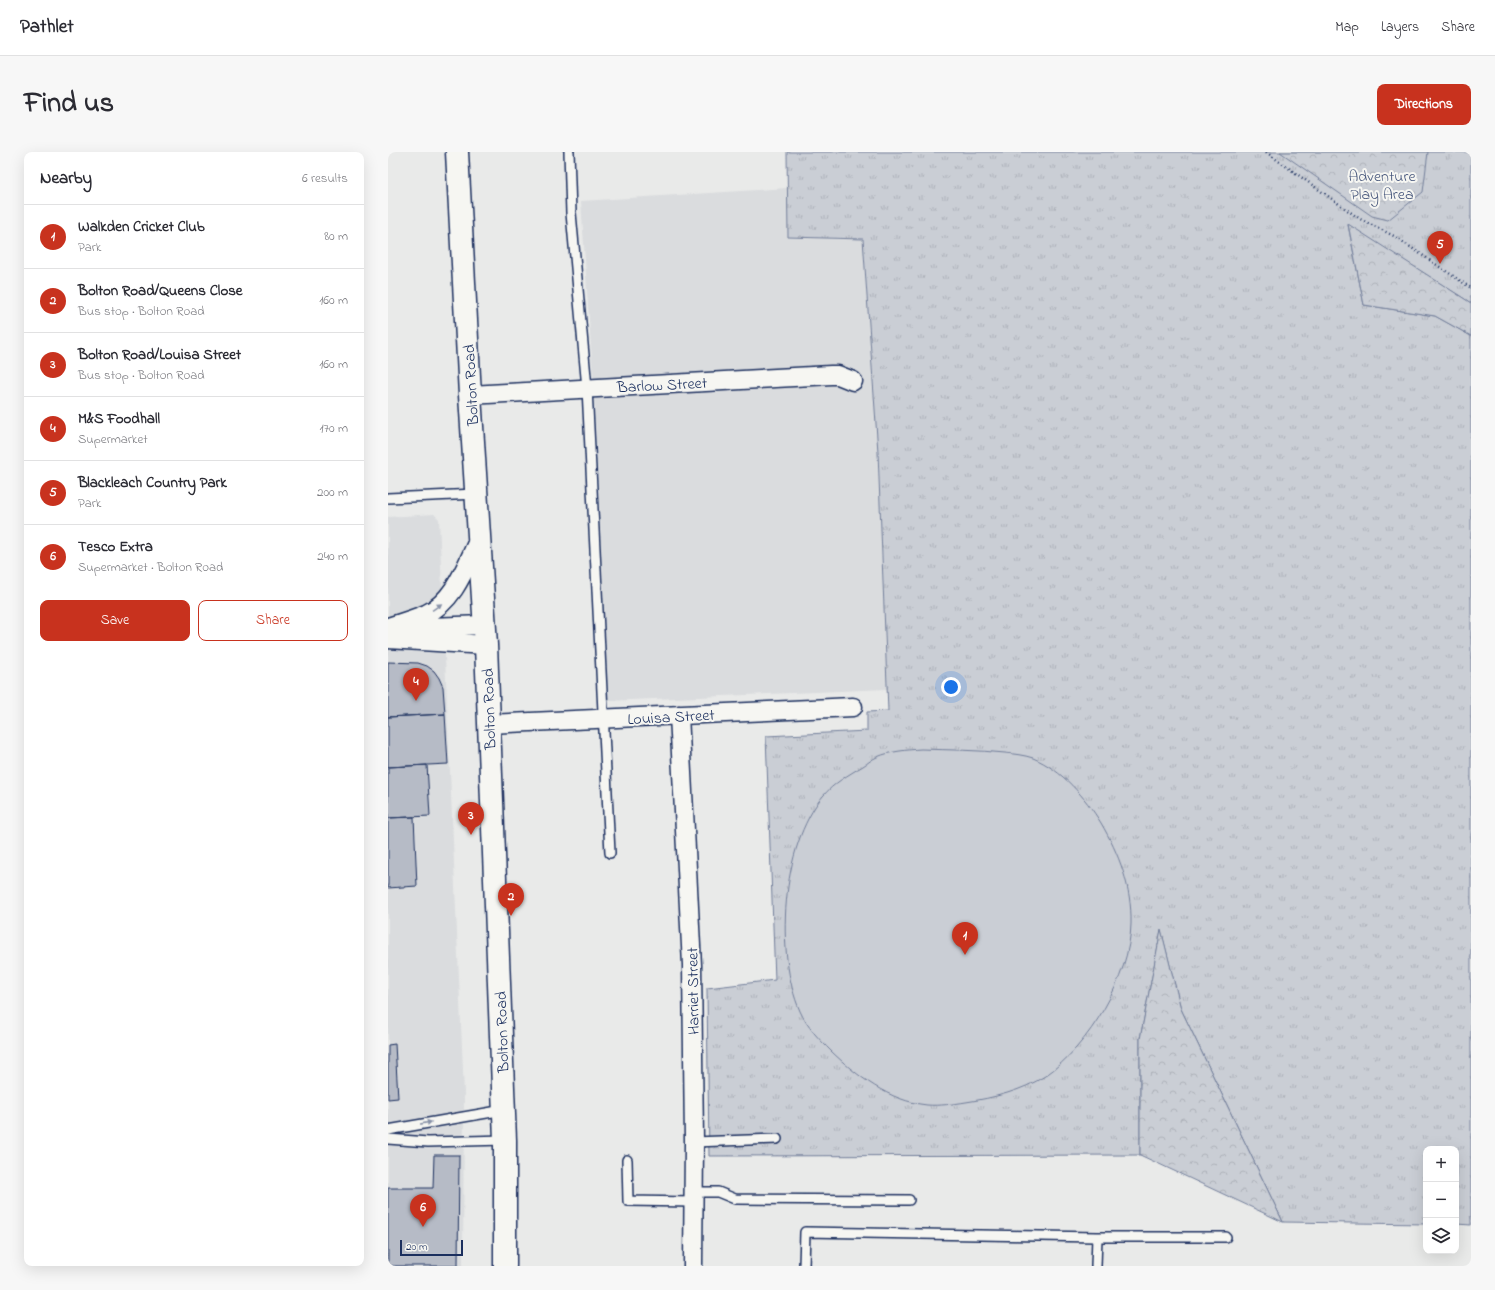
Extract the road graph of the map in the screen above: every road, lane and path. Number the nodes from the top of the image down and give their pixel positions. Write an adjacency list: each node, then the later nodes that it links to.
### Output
1 (457, 152): 7 (main road, Bolton Road)
2 (569, 152): 6 (lane)
3 (1266, 152): 4 (path)
4 (1471, 288)
5 (853, 381): 6 (street, Barlow Street)
6 (588, 388): 7 (street, Barlow Street); 16 (lane)
7 (470, 395): 8 (main road, Bolton Road)
8 (476, 494): 9 (lane); 10 (main road, Bolton Road)
9 (388, 498)
10 (479, 539): 11 (street, one-way to 10); 12 (main road, Bolton Road)
11 (388, 628): 12 (street)
12 (485, 635): 13 (street); 17 (main road, Bolton Road)
13 (388, 639)
14 (853, 707): 15 (street, Louisa Street)
15 (679, 716): 16 (street, Louisa Street); 24 (street, Harriet Street)
16 (604, 719): 17 (street, Louisa Street); 18 (lane)
17 (489, 724): 19 (main road, Bolton Road)
18 (610, 853)
19 (504, 1110): 20 (lane, one-way to 19); 23 (main road, Bolton Road)
20 (388, 1130)
21 (388, 1139): 23 (lane)
22 (777, 1139): 24 (lane)
23 (505, 1140): 30 (main road, Bolton Road)
24 (694, 1142): 26 (street, Harriet Street)
25 (627, 1160): 26 (lane)
26 (693, 1197): 27 (lane); 31 (street, Harriet Street)
27 (909, 1200)
28 (1226, 1236): 29 (lane)
29 (1097, 1237): 32 (lane); 33 (lane)
30 (506, 1266)
31 (693, 1266)
32 (804, 1266)
33 (1096, 1266)

